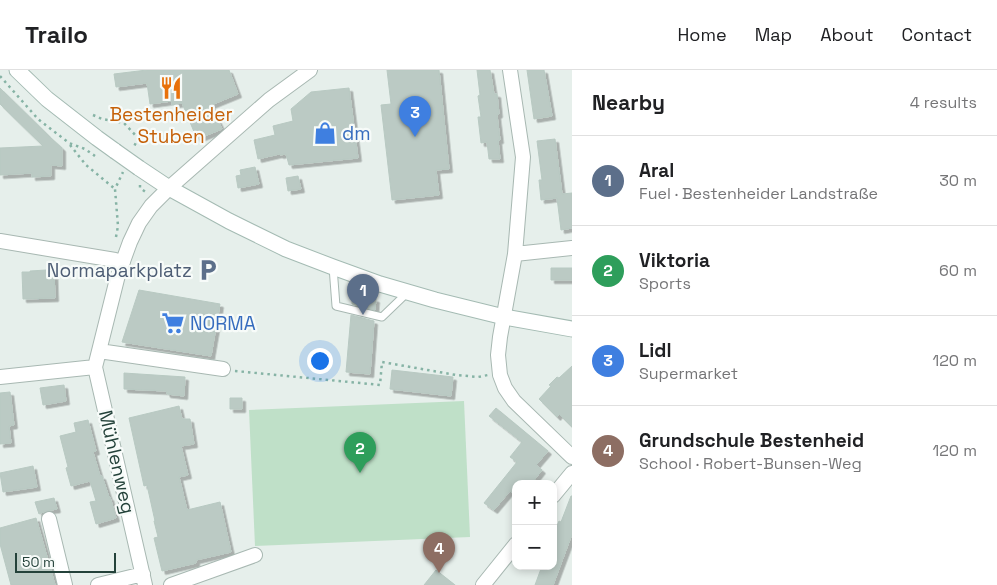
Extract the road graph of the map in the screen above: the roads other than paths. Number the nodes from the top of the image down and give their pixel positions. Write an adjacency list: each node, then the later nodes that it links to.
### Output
1 (17, 70): 4 (main road, bridge)
2 (310, 70): 4 (street, Mühlenweg)
3 (510, 70): 7 (street)
4 (169, 188): 8 (street, Mühlenweg); 9 (main road)
5 (0, 241): 8 (street)
6 (572, 248): 7 (street)
7 (515, 254): 11 (street)
8 (123, 262): 13 (street, Mühlenweg)
9 (333, 267): 10 (main road); 10 (lane)
10 (408, 292): 11 (main road)
11 (504, 317): 12 (main road); 17 (street)
12 (572, 329)
13 (99, 351): 14 (street, Mühlenweg); 15 (street)
14 (95, 367): 16 (street); 23 (street, Mühlenweg)
15 (224, 369)
16 (0, 377)
17 (572, 457)
18 (572, 473): 19 (street)
19 (557, 491)
20 (49, 519): 24 (street)
21 (512, 549): 27 (street)
22 (255, 555): 26 (street)
23 (144, 579): 25 (street, Mühlenweg)
24 (65, 585)
25 (98, 585)
26 (171, 585)
27 (484, 585)

